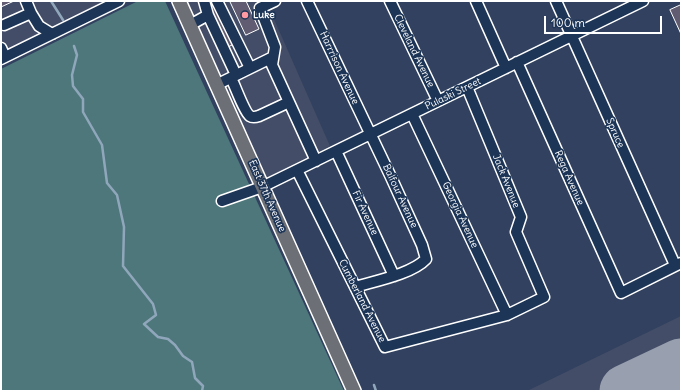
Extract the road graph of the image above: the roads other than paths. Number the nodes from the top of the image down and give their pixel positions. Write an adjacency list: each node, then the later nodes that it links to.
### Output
1 (26, 1): 12 (street)
2 (179, 1): 15 (main road, East 37th Avenue)
3 (204, 1): 13 (street)
4 (217, 1): 22 (street)
5 (275, 1): 19 (street)
6 (307, 1): 30 (street, Harrrison Avenue)
7 (390, 1): 27 (street, Cleveland Avenue)
8 (476, 1): 23 (street)
9 (556, 1): 17 (street, Spruce)
10 (642, 1): 17 (street, Pulaski Street)
11 (113, 2): 16 (street)
12 (31, 13): 14 (street); 16 (street)
13 (208, 15): 15 (street); 24 (street)
14 (4, 25)
15 (190, 25): 25 (main road, East 37th Avenue)
16 (52, 34): 20 (street)
17 (571, 36): 21 (street, Pulaski Street); 36 (street, Spruce)
18 (1, 48): 20 (street)
19 (273, 57): 22 (street); 28 (street)
20 (3, 58)
21 (517, 62): 23 (street, Pulaski Street); 36 (street, Rega Avenue)
22 (250, 68): 24 (street)
23 (506, 68): 26 (street, Pulaski Street)
24 (234, 76): 25 (street); 28 (street)
25 (216, 85): 34 (main road, East 37th Avenue)
26 (467, 87): 27 (street, Pulaski Street); 39 (street, Jack Avenue)
27 (438, 101): 29 (street, Pulaski Street)
28 (289, 102): 32 (street)
29 (412, 114): 30 (street, Pulaski Street); 40 (street, Georgia Avenue)
30 (370, 134): 31 (street, Pulaski Street); 37 (street, Balfour Avenue)
31 (336, 151): 32 (street, Pulaski Street); 37 (street, Fir Avenue)
32 (316, 161): 33 (street, Pulaski Street)
33 (297, 170): 34 (street, Pulaski Street); 38 (street, Cumberland Avenue)
34 (262, 187): 35 (street, Pulaski Street); 41 (main road, East 37th Avenue)
35 (222, 201)
36 (678, 264)
37 (394, 276): 38 (street)
38 (355, 287): 40 (street, Cumberland Avenue)
39 (544, 297): 40 (street, Cumberland Avenue)
40 (507, 315)
41 (354, 391)

